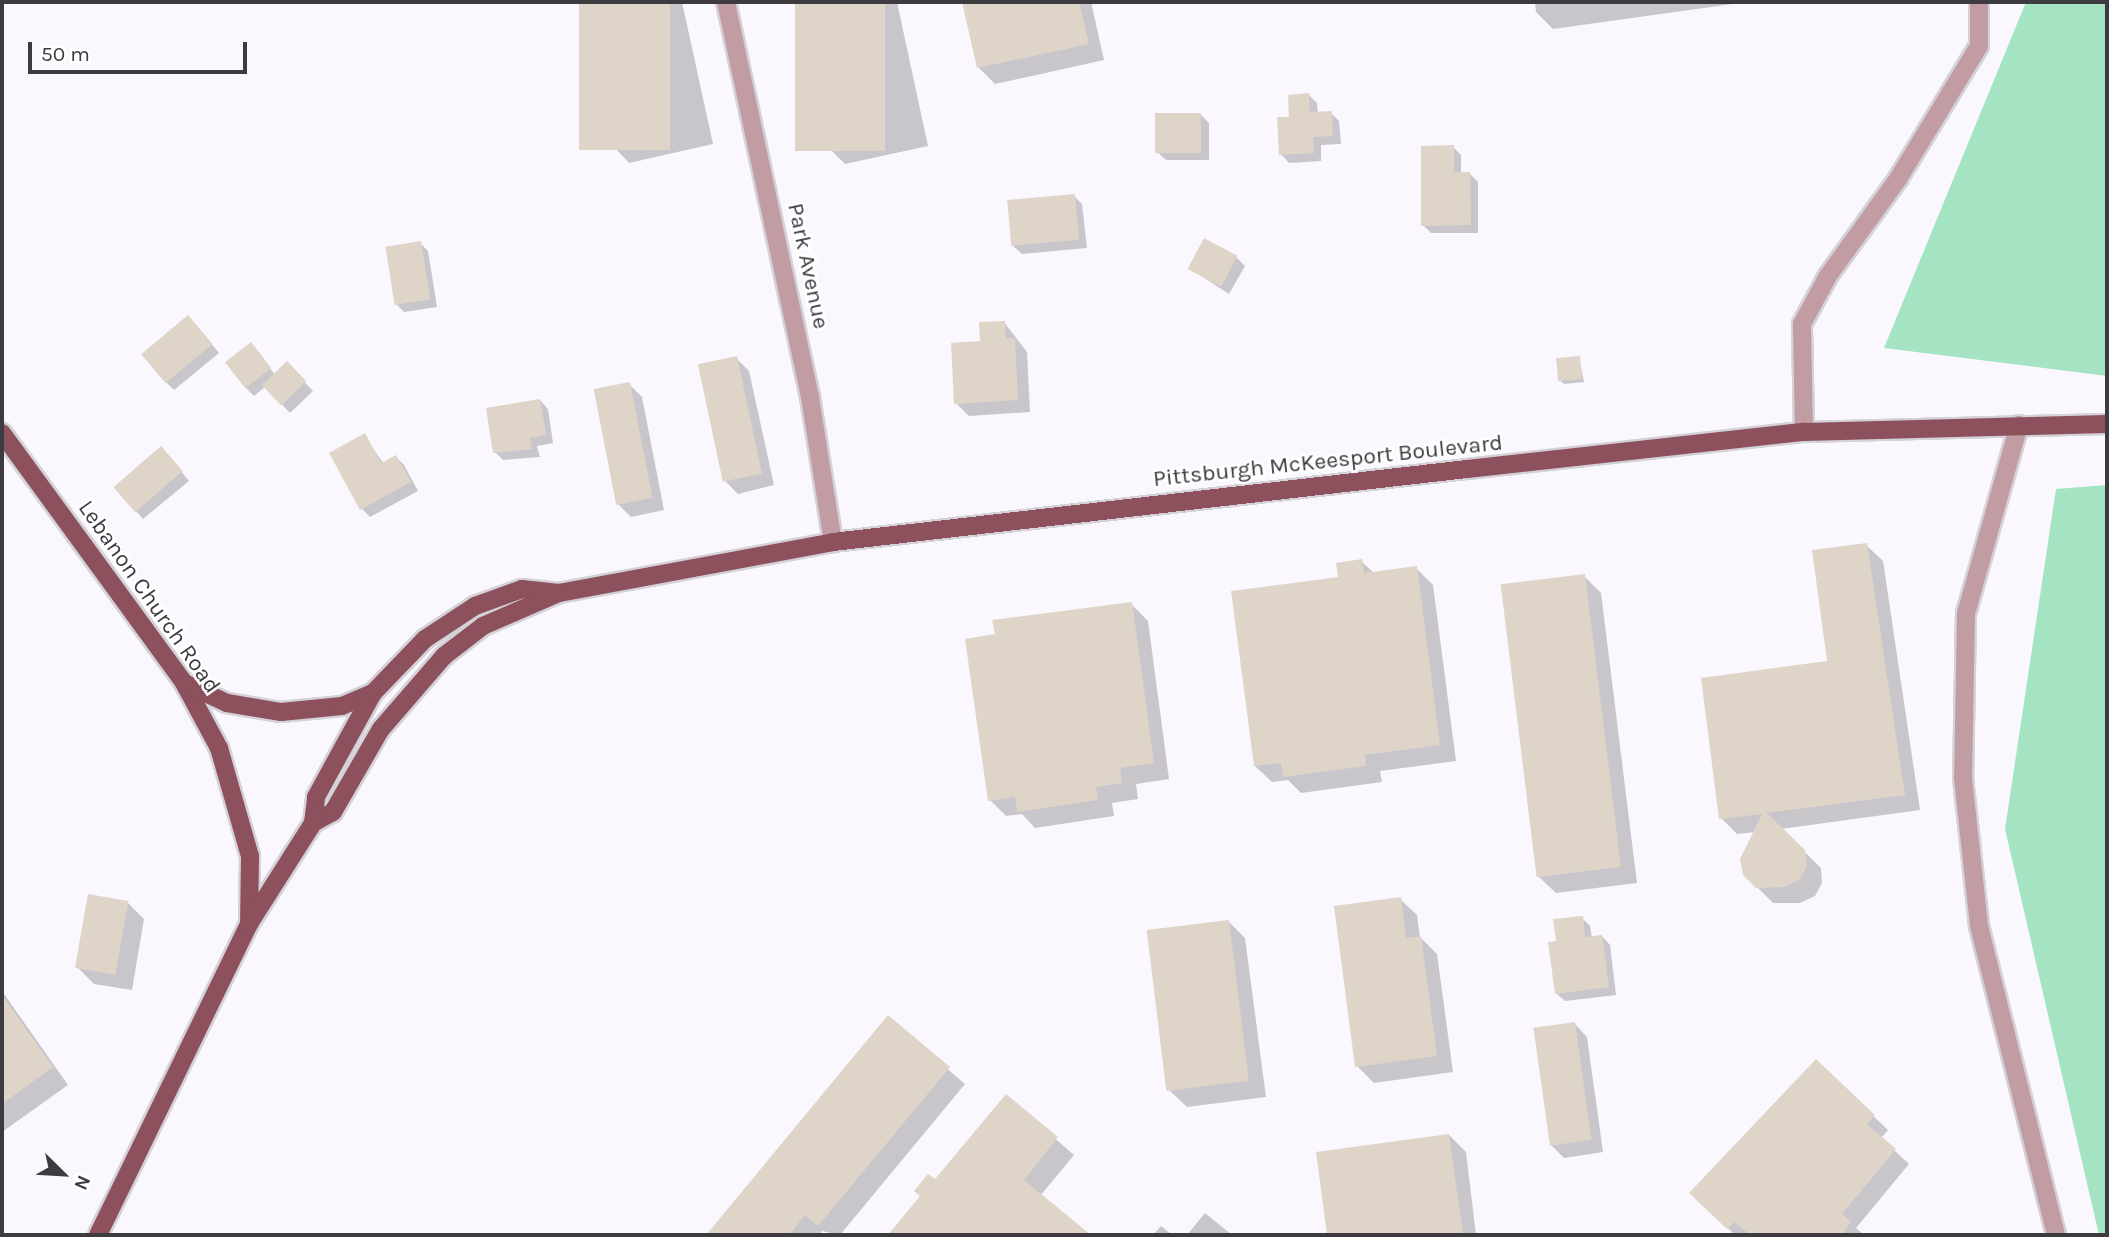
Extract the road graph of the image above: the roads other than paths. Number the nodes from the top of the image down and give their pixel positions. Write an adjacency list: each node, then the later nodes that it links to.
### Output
1 (726, 2): 7 (street, Park Avenue)
2 (1979, 2): 5 (street)
3 (2107, 424): 4 (main road, Pittsburgh McKeesport Boulevard)
4 (2019, 425): 5 (main road, Pittsburgh McKeesport Boulevard); 14 (street)
5 (1804, 432): 7 (main road, Pittsburgh McKeesport Boulevard)
6 (2, 433): 9 (main road, Lebanon Church Road)
7 (834, 542): 8 (main road, Pittsburgh McKeesport Boulevard)
8 (559, 593): 10 (main road, Pittsburgh McKeesport Boulevard); 11 (main road, Pittsburgh McKeesport Boulevard)
9 (184, 683): 10 (main road); 12 (main road, Lebanon Church Road)
10 (373, 693): 11 (main road, Pittsburgh McKeesport Boulevard)
11 (313, 823): 12 (main road, Pittsburgh McKeesport Boulevard)
12 (249, 924): 13 (main road, Pittsburgh McKeesport Boulevard)
13 (98, 1235)
14 (2056, 1235)

